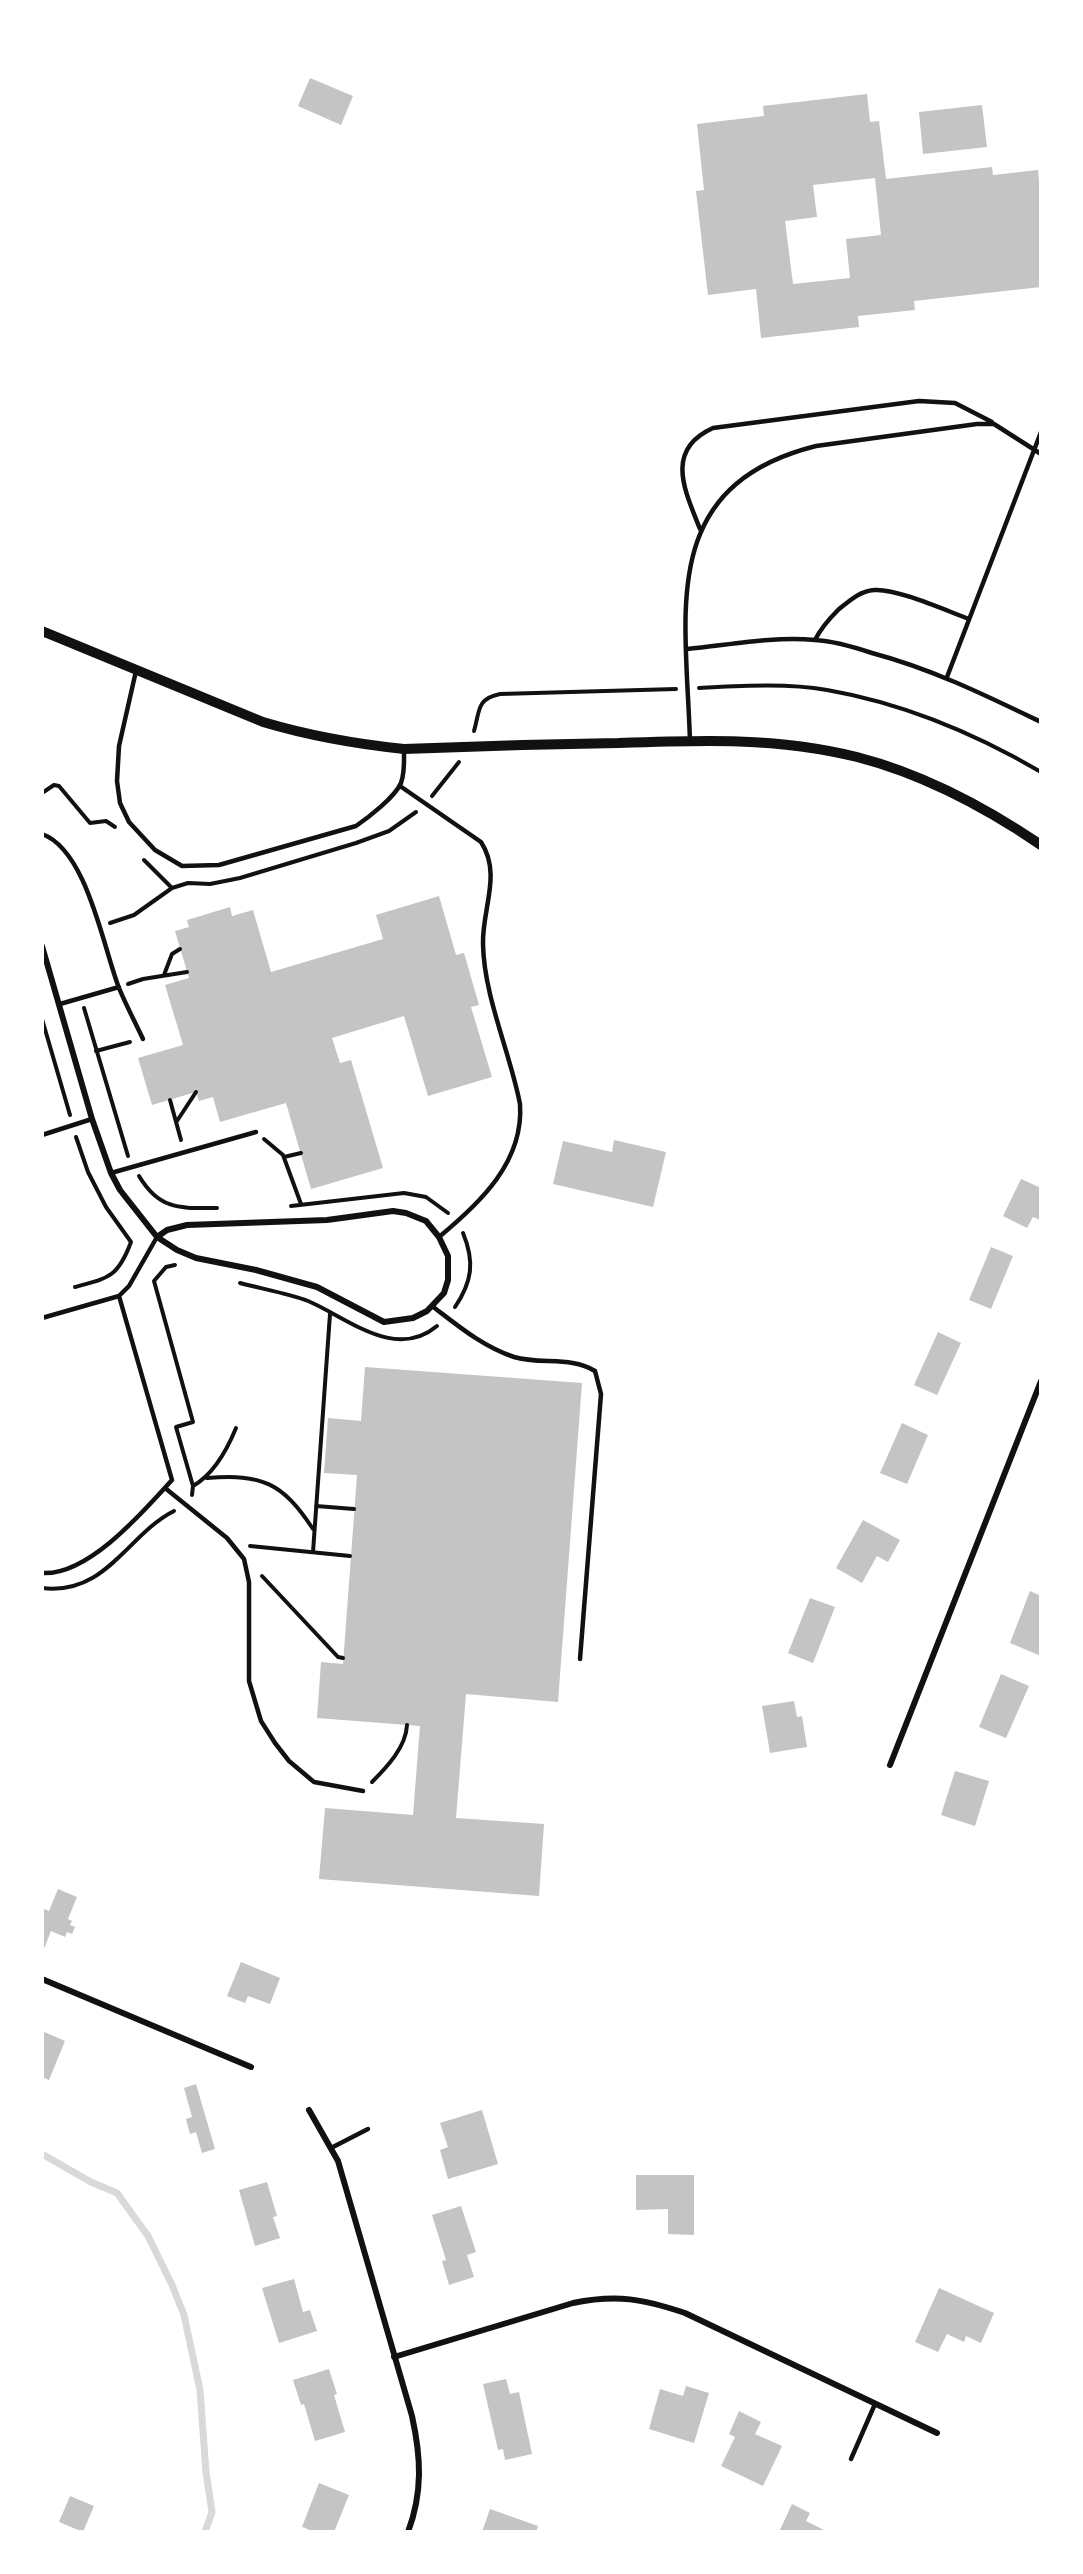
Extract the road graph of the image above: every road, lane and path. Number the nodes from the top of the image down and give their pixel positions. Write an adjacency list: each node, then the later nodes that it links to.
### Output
1 (994, 424): 3 (lane); 5 (lane); 5 (lane)
2 (1041, 432): 3 (lane)
3 (1034, 449): 4 (lane); 6 (lane)
4 (1041, 454)
5 (700, 529): 9 (lane)
6 (969, 619): 8 (lane); 11 (lane)
7 (42, 631): 10 (street)
8 (815, 640): 9 (lane); 11 (lane)
9 (687, 649): 12 (lane)
10 (136, 671): 16 (street); 18 (lane)
11 (947, 677): 13 (lane)
12 (688, 688): 14 (lane); 15 (path); 17 (path)
13 (1041, 722)
14 (690, 741): 15 (street); 23 (street)
15 (468, 747): 16 (street); 20 (path)
16 (404, 749): 18 (lane)
17 (1041, 772)
18 (399, 786): 20 (lane)
19 (42, 793): 22 (path)
20 (426, 803): 25 (path); 52 (lane)
21 (42, 834): 26 (lane)
22 (121, 834)
23 (1041, 845)
24 (136, 852): 25 (path)
25 (172, 888): 26 (path)
26 (100, 926): 31 (lane)
27 (42, 946): 33 (street)
28 (180, 949): 30 (path)
29 (187, 972): 30 (path)
30 (163, 976): 31 (path)
31 (119, 987): 32 (lane); 35 (lane)
32 (81, 999): 33 (lane); 36 (path)
33 (60, 1004): 39 (street)
34 (42, 1019): 41 (path)
35 (143, 1039): 36 (path)
36 (96, 1051): 47 (path)
37 (196, 1092): 40 (path)
38 (170, 1100): 40 (path)
39 (92, 1119): 41 (lane); 48 (street)
40 (176, 1122): 44 (path)
41 (73, 1125): 43 (lane); 57 (path)
42 (256, 1132): 44 (lane); 46 (path)
43 (42, 1135)
44 (185, 1152): 47 (lane)
45 (300, 1153): 46 (path)
46 (284, 1157): 49 (path)
47 (133, 1166): 48 (lane); 51 (path)
48 (111, 1173): 53 (street)
49 (301, 1204): 50 (path); 52 (path)
50 (282, 1206)
51 (221, 1208)
52 (457, 1222): 54 (lane); 63 (path)
53 (156, 1237): 54 (street); 58 (street); 59 (lane)
54 (439, 1237): 60 (street)
55 (177, 1265): 67 (path)
56 (232, 1281): 61 (path)
57 (75, 1287)
58 (333, 1295): 60 (street); 61 (path)
59 (119, 1296): 62 (lane); 68 (lane)
60 (432, 1306): 63 (lane)
61 (330, 1314): 63 (path); 70 (path)
62 (42, 1318)
63 (447, 1318): 80 (lane)
64 (1041, 1382): 82 (street)
65 (236, 1428): 66 (path)
66 (207, 1478): 67 (path); 72 (path)
67 (193, 1486): 69 (path)
68 (165, 1488): 69 (lane); 77 (lane)
69 (185, 1506): 73 (lane); 78 (path)
70 (316, 1506): 71 (path); 72 (path)
71 (354, 1509)
72 (314, 1531): 74 (path)
73 (227, 1538): 74 (path); 76 (lane)
74 (313, 1552): 75 (path)
75 (350, 1556)
76 (244, 1559): 79 (path); 83 (lane)
77 (42, 1573)
78 (42, 1588)
79 (343, 1658)
80 (580, 1659)
81 (407, 1725): 83 (path)
82 (890, 1765)
83 (363, 1791)
84 (42, 1979): 85 (street)
85 (251, 2067)
86 (309, 2110): 88 (street)
87 (368, 2128): 88 (lane)
88 (332, 2148): 89 (street)
89 (394, 2356): 90 (street); 93 (street)
90 (875, 2404): 91 (street); 92 (lane)
91 (937, 2433)
92 (851, 2459)
93 (408, 2532)

